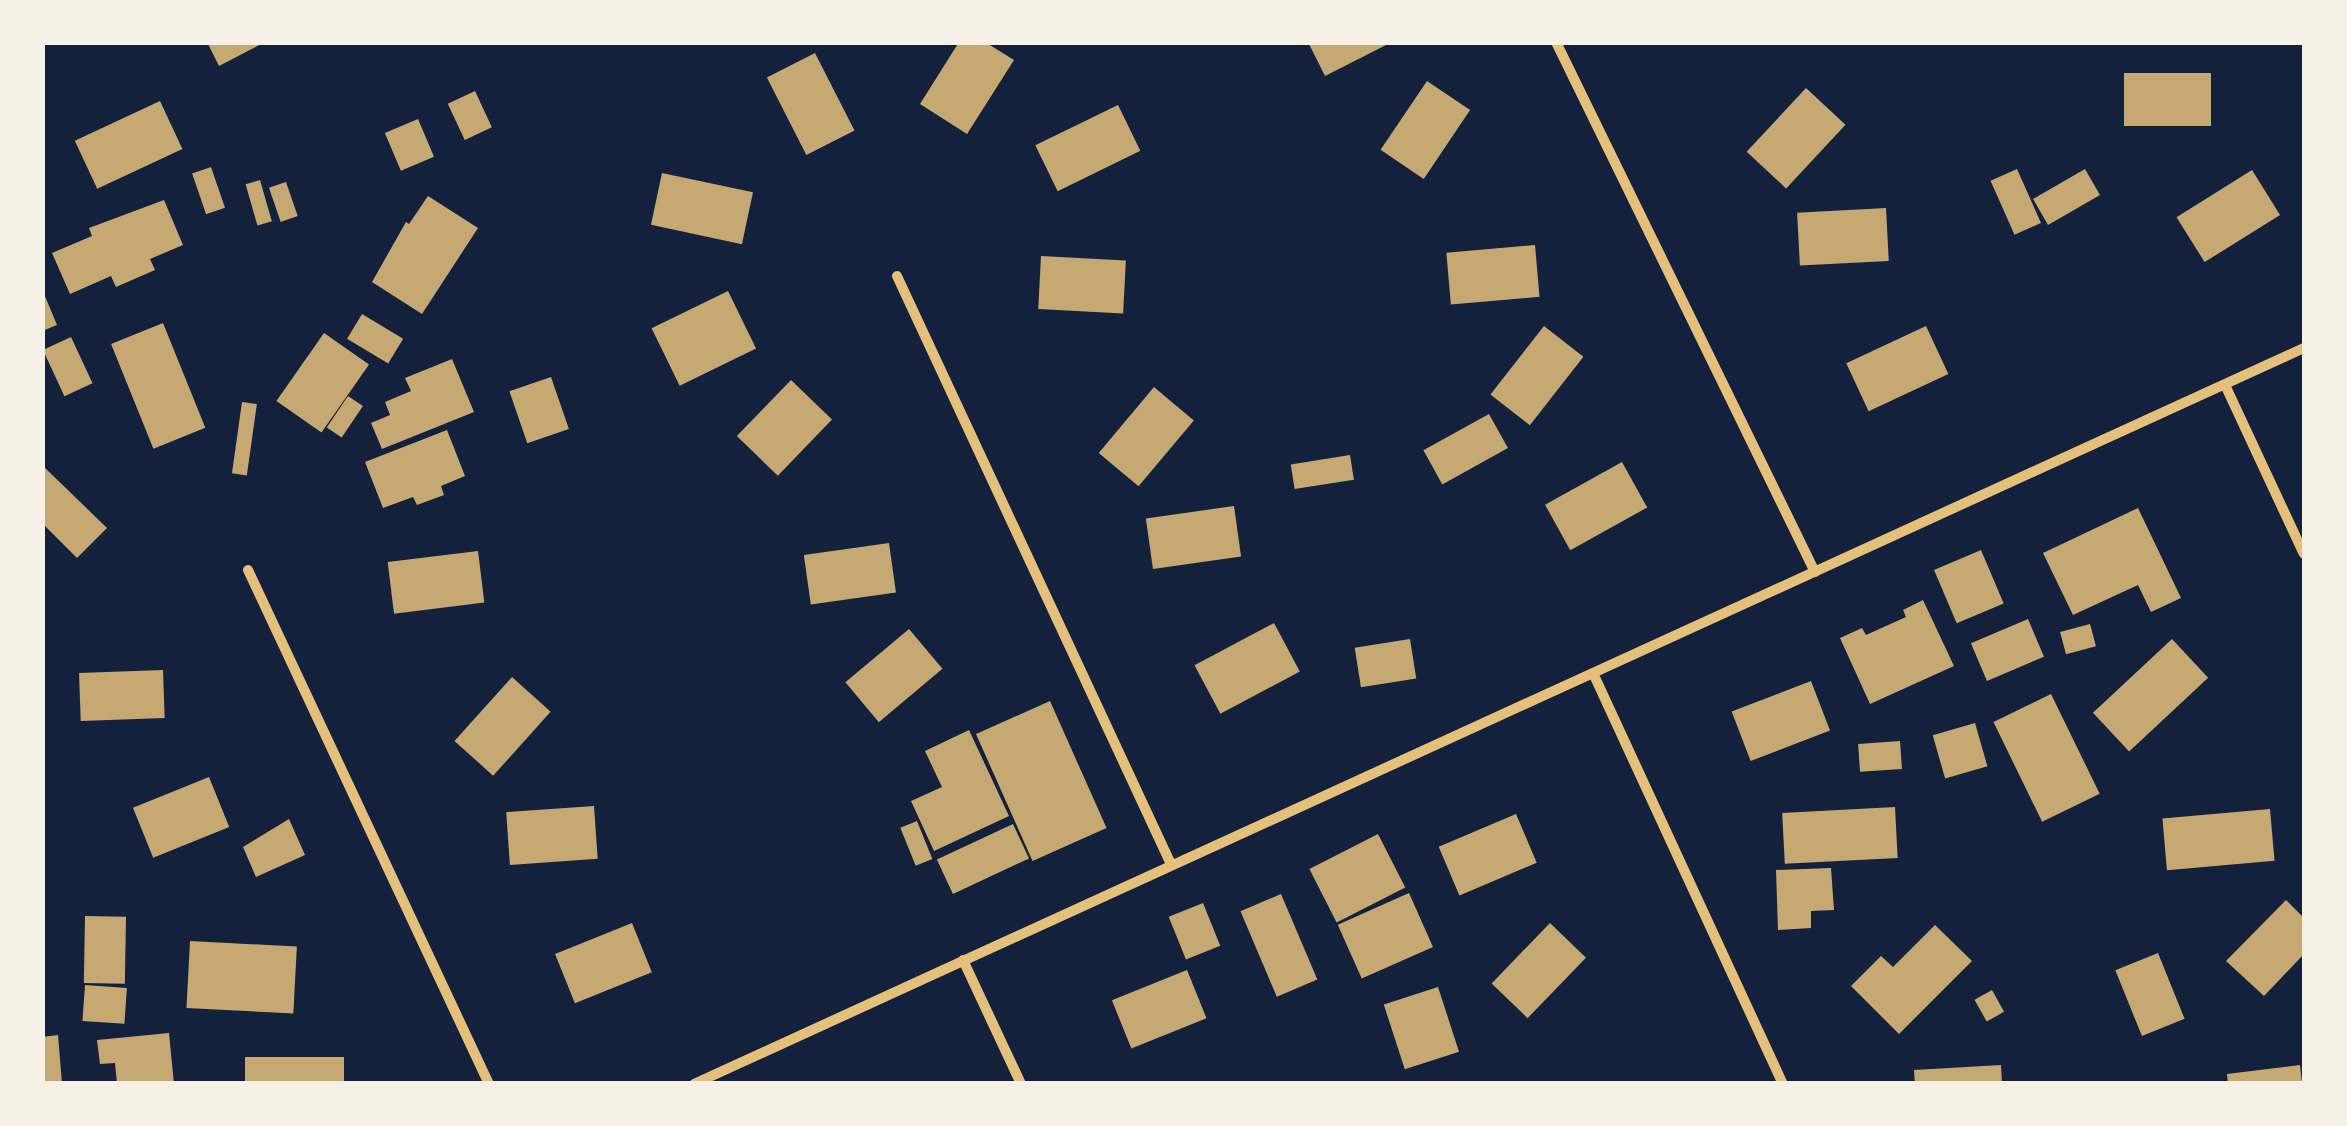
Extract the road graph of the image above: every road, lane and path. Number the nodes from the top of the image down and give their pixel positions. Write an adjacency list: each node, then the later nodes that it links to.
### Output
1 (1556, 42): 7 (street)
2 (897, 276): 9 (street)
3 (2304, 348): 4 (street)
4 (2226, 387): 5 (street); 7 (street)
5 (2304, 554)
6 (248, 570): 11 (street)
7 (1815, 572): 8 (street)
8 (1593, 673): 9 (street); 14 (street)
9 (1171, 864): 10 (street)
10 (963, 960): 12 (street); 13 (street)
11 (489, 1084)
12 (694, 1084)
13 (1022, 1084)
14 (1784, 1084)

